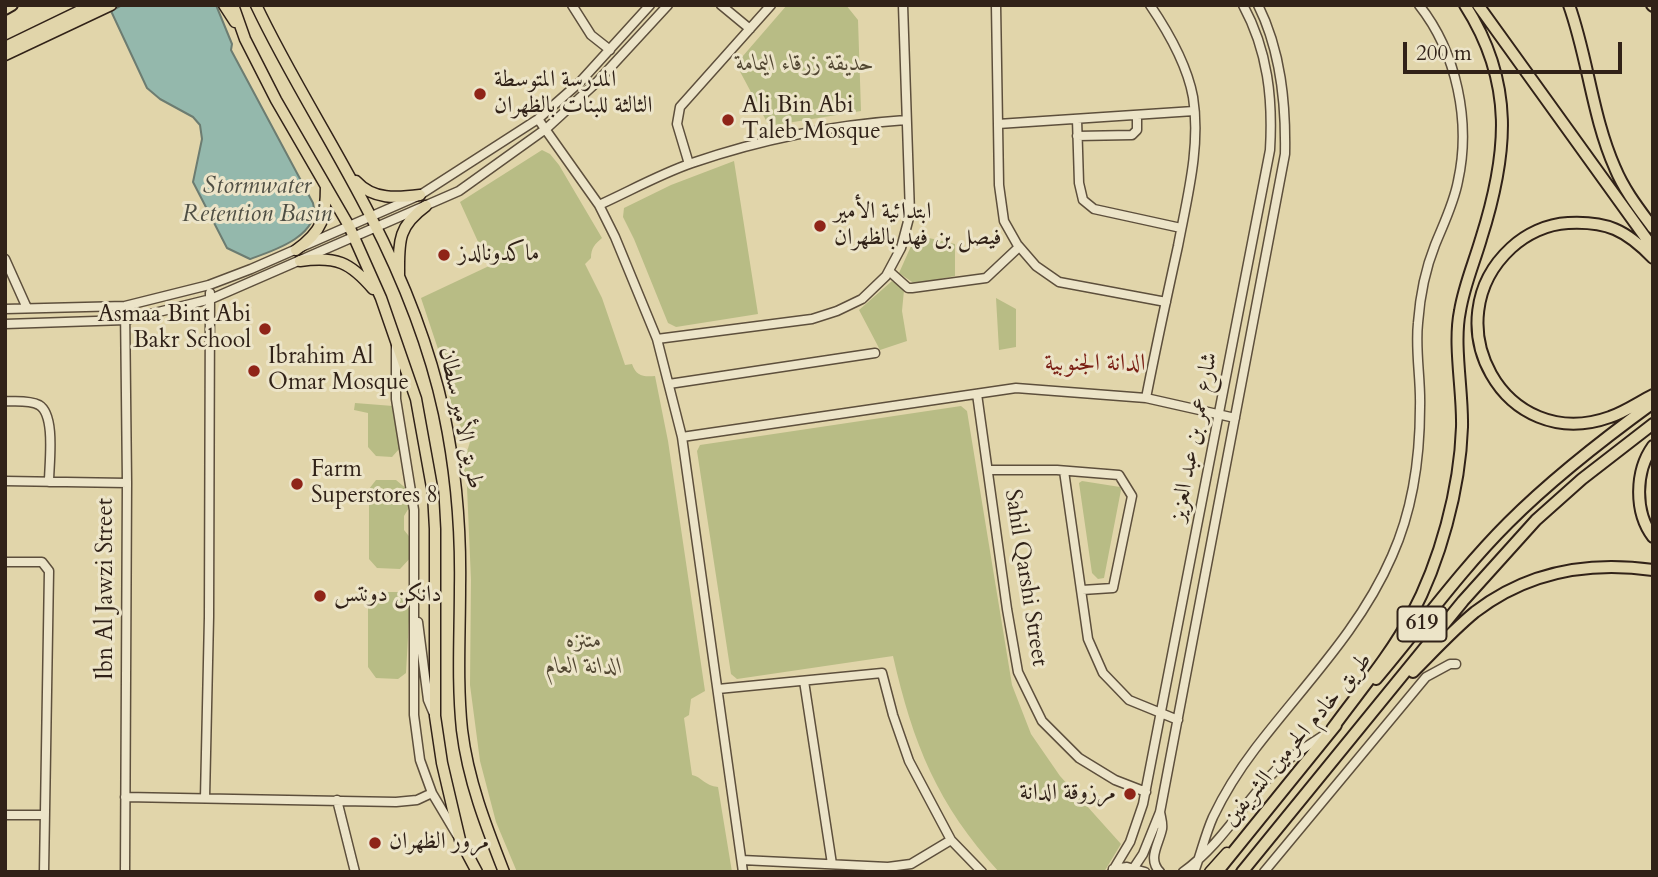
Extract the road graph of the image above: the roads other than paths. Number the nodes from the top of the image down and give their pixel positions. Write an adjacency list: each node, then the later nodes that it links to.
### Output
1 (12, 5): 21 (highway)
2 (92, 5): 24 (main road)
3 (111, 5): 26 (main road)
4 (224, 5): 23 (main road)
5 (233, 5): 23 (main road, طريق الأمير سلطان)
6 (258, 5): 36 (main road, طريق الأمير سلطان)
7 (572, 5): 25 (street)
8 (650, 5): 25 (street)
9 (668, 5): 33 (street)
10 (721, 5): 22 (street)
11 (771, 5): 22 (street)
12 (903, 5): 31 (street)
13 (996, 5): 32 (street)
14 (1150, 5): 27 (street)
15 (1243, 5): 73 (street, شارع عمر بن عبد العزيز)
16 (1258, 5): 74 (street)
17 (1419, 5): 108 (street)
18 (1465, 5): 95 (highway)
19 (1478, 5): 48 (highway)
20 (1569, 5): 45 (highway)
21 (5, 9)
22 (750, 29): 35 (street)
23 (246, 39): 37 (main road, طريق الأمير سلطان)
24 (5, 47)
25 (610, 50): 30 (street)
26 (5, 55)
27 (1194, 111): 28 (street); 44 (street)
28 (1136, 115): 29 (street); 34 (street)
29 (1077, 118): 32 (street); 34 (street)
30 (538, 119): 33 (street); 38 (street)
31 (906, 120): 35 (street); 53 (street)
32 (998, 124): 47 (street)
33 (545, 129): 39 (street); 40 (street)
34 (1077, 136): 44 (street)
35 (689, 164): 39 (street)
36 (346, 171): 38 (main road); 41 (main road, طريق الأمير سلطان)
37 (326, 185): 42 (main road, طريق الأمير سلطان); 49 (main road)
38 (420, 195): 41 (street)
39 (599, 205): 65 (street)
40 (426, 206): 43 (street); 54 (main road)
41 (371, 216): 42 (street); 43 (main road, طريق الأمير سلطان)
42 (349, 226): 46 (main road, طريق الأمير سلطان); 49 (street)
43 (376, 228): 46 (street); 54 (main road, طريق الأمير سلطان)
44 (1181, 228): 58 (street)
45 (1653, 228)
46 (354, 237): 52 (street); 56 (main road, طريق الأمير سلطان)
47 (1019, 247): 53 (street); 58 (street)
48 (1653, 248)
49 (296, 250): 55 (street)
50 (1653, 257): 69 (highway)
51 (5, 259): 60 (street)
52 (300, 261): 56 (main road); 57 (street)
53 (889, 271): 65 (street)
54 (400, 279): 116 (main road, طريق الأمير سلطان)
55 (209, 285): 57 (street); 59 (street)
56 (382, 298): 64 (main road, طريق الأمير سلطان)
57 (211, 299): 62 (street); 100 (street)
58 (1166, 302): 70 (street)
59 (125, 306): 60 (street); 62 (street, Ibn Al Jawzi Street)
60 (27, 308): 61 (street)
61 (5, 309)
62 (126, 320): 63 (street); 82 (street, Ibn Al Jawzi Street)
63 (5, 324)
64 (396, 337): 87 (street); 93 (main road, طريق الأمير سلطان)
65 (657, 339): 67 (street)
66 (875, 354): 67 (street)
67 (669, 384): 76 (street)
68 (977, 394): 70 (street); 76 (street); 78 (street, Sahil Qarshi Street)
69 (1653, 395)
70 (1146, 398): 73 (street)
71 (5, 401): 81 (street)
72 (1653, 403): 95 (highway, طريق خادم الحرمين الشريفين / 619)
73 (1219, 414): 74 (street); 91 (street, شارع عمر بن عبد العزيز)
74 (1235, 418): 94 (street)
75 (1653, 424): 92 (highway, طريق خادم الحرمين الشريفين / 619)
76 (682, 438): 90 (street)
77 (1653, 446): 83 (highway)
78 (988, 470): 79 (street); 97 (street, Sahil Qarshi Street)
79 (1063, 471): 86 (street); 86 (street)
80 (5, 481): 81 (street)
81 (49, 482): 82 (street)
82 (127, 483): 99 (street, Ibn Al Jawzi Street)
83 (1653, 537)
84 (5, 562): 104 (street)
85 (1653, 570): 92 (highway)
86 (1082, 590): 91 (street)
87 (415, 598): 93 (street); 98 (street)
88 (1456, 664): 126 (street)
89 (804, 681): 90 (street); 106 (street); 109 (street)
90 (718, 689): 107 (street)
91 (1162, 713): 94 (street); 97 (street, شارع عمر بن عبد العزيز)
92 (1371, 713): 125 (highway, طريق خادم الحرمين الشريفين / 619)
93 (435, 716): 105 (main road, طريق الأمير سلطان)
94 (1178, 720): 102 (street)
95 (1332, 729): 96 (highway, طريق خادم الحرمين الشريفين / 619); 108 (street)
96 (1297, 774): 123 (main road); 124 (highway, طريق خادم الحرمين الشريفين / 619)
97 (1146, 792): 111 (street, شارع عمر بن عبد العزيز)
98 (432, 793): 101 (street); 105 (street)
99 (125, 797): 100 (street); 113 (street, Ibn Al Jawzi Street)
100 (205, 798): 101 (street)
101 (337, 800): 114 (street)
102 (1160, 812): 110 (street); 120 (street)
103 (5, 814): 104 (street)
104 (45, 815): 112 (street)
105 (460, 840): 115 (main road, طريق الأمير سلطان)
106 (951, 840): 109 (street); 118 (street)
107 (742, 860): 109 (street); 117 (street)
108 (1198, 862): 121 (street); 122 (street)
109 (832, 864)
110 (1132, 870): 111 (street); 119 (street)
111 (1113, 871)
112 (44, 872)
113 (125, 872)
114 (355, 872)
115 (477, 872)
116 (505, 872)
117 (743, 872)
118 (982, 872)
119 (1145, 872)
120 (1160, 872)
121 (1183, 872)
122 (1194, 872)
123 (1210, 872)
124 (1217, 872)
125 (1242, 872)
126 (1264, 872)

